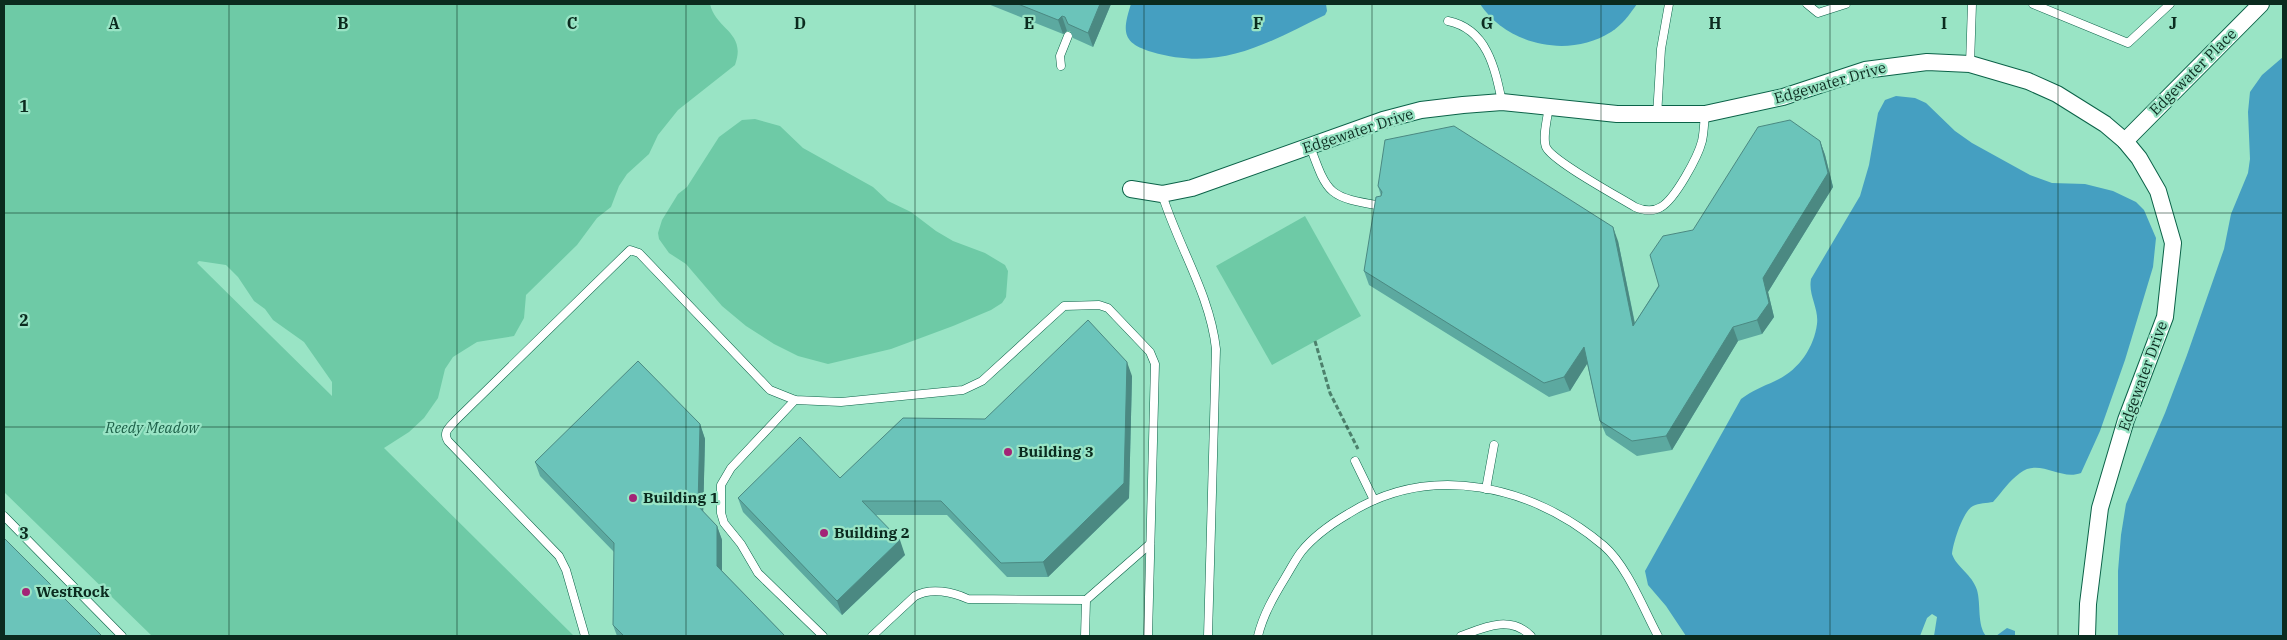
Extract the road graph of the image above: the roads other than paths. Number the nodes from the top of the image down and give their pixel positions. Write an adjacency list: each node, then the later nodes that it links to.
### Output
1 (1669, 4): 15 (lane)
2 (1807, 4): 3 (lane)
3 (1846, 4)
4 (1972, 4): 10 (lane)
5 (2033, 4): 6 (lane)
6 (2170, 4)
7 (2261, 4): 16 (street, Edgewater Place)
8 (1448, 21): 12 (lane)
9 (1068, 36): 11 (lane)
10 (1970, 64): 14 (street, Edgewater Drive); 16 (street, Edgewater Drive)
11 (1061, 66)
12 (1502, 102): 13 (street, Edgewater Drive); 17 (street, Edgewater Drive)
13 (1549, 105): 14 (lane); 15 (street, Edgewater Drive)
14 (1705, 114): 15 (street, Edgewater Drive)
15 (1656, 116)
16 (2125, 141): 40 (street, Edgewater Drive)
17 (1310, 146): 19 (street, Edgewater Drive); 20 (lane)
18 (1131, 189): 19 (street, Edgewater Drive)
19 (1162, 194): 35 (lane)
20 (1382, 206)
21 (796, 400): 27 (lane); 30 (lane); 31 (lane)
22 (1494, 445): 24 (lane)
23 (1355, 461): 25 (lane)
24 (1486, 489): 25 (lane); 39 (lane)
25 (1374, 500): 36 (lane)
26 (4, 516): 29 (lane)
27 (1150, 544): 28 (lane); 34 (lane)
28 (1086, 600): 32 (lane); 33 (lane)
29 (122, 636)
30 (585, 636)
31 (823, 636)
32 (872, 636)
33 (1085, 636)
34 (1148, 636)
35 (1208, 636)
36 (1258, 636)
37 (1462, 636): 38 (lane)
38 (1531, 636)
39 (1658, 636)
40 (2087, 636)

